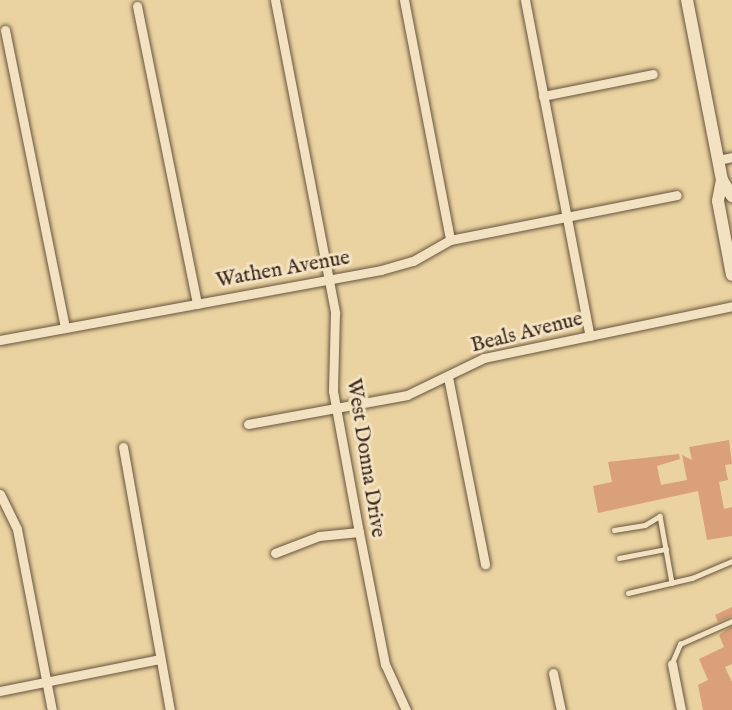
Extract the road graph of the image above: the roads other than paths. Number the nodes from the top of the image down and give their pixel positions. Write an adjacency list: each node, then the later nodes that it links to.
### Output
1 (275, 0): 17 (street, West Donna Drive)
2 (404, 0): 15 (street)
3 (526, 0): 8 (street)
4 (687, 0): 10 (main road)
5 (137, 6): 18 (street)
6 (5, 30): 20 (street)
7 (653, 74): 8 (street)
8 (543, 96): 14 (street)
9 (732, 157): 10 (street)
10 (718, 160): 11 (main road)
11 (727, 179): 13 (main road); 16 (main road)
12 (677, 194): 14 (street, Wathen Avenue)
13 (732, 196)
14 (567, 218): 15 (street, Wathen Avenue); 21 (street)
15 (450, 240): 17 (street, Wathen Avenue)
16 (732, 275)
17 (329, 280): 18 (street, Wathen Avenue); 24 (street, West Donna Drive)
18 (197, 304): 20 (street, Wathen Avenue)
19 (732, 306): 21 (street, Beals Avenue)
20 (65, 328): 22 (street, Wathen Avenue)
21 (590, 336): 23 (street, Beals Avenue)
22 (0, 340)
23 (448, 377): 24 (street, Beals Avenue); 34 (street)
24 (336, 408): 25 (street, Beals Avenue); 29 (street, West Donna Drive)
25 (248, 424)
26 (123, 447): 38 (street)
27 (0, 494): 41 (street)
28 (614, 530): 30 (lane)
29 (359, 532): 31 (street); 43 (street, West Donna Drive)
30 (666, 549): 32 (lane); 35 (lane)
31 (275, 553)
32 (619, 558)
33 (732, 561): 35 (lane)
34 (485, 564)
35 (672, 583): 36 (lane)
36 (628, 593)
37 (732, 621): 39 (lane)
38 (160, 659): 41 (street); 45 (street)
39 (672, 664): 48 (street)
40 (553, 673): 47 (street)
41 (47, 682): 42 (street); 44 (street)
42 (0, 691)
43 (404, 706): 46 (street)
44 (52, 710)
45 (170, 710)
46 (392, 710)
47 (561, 710)
48 (681, 710)

